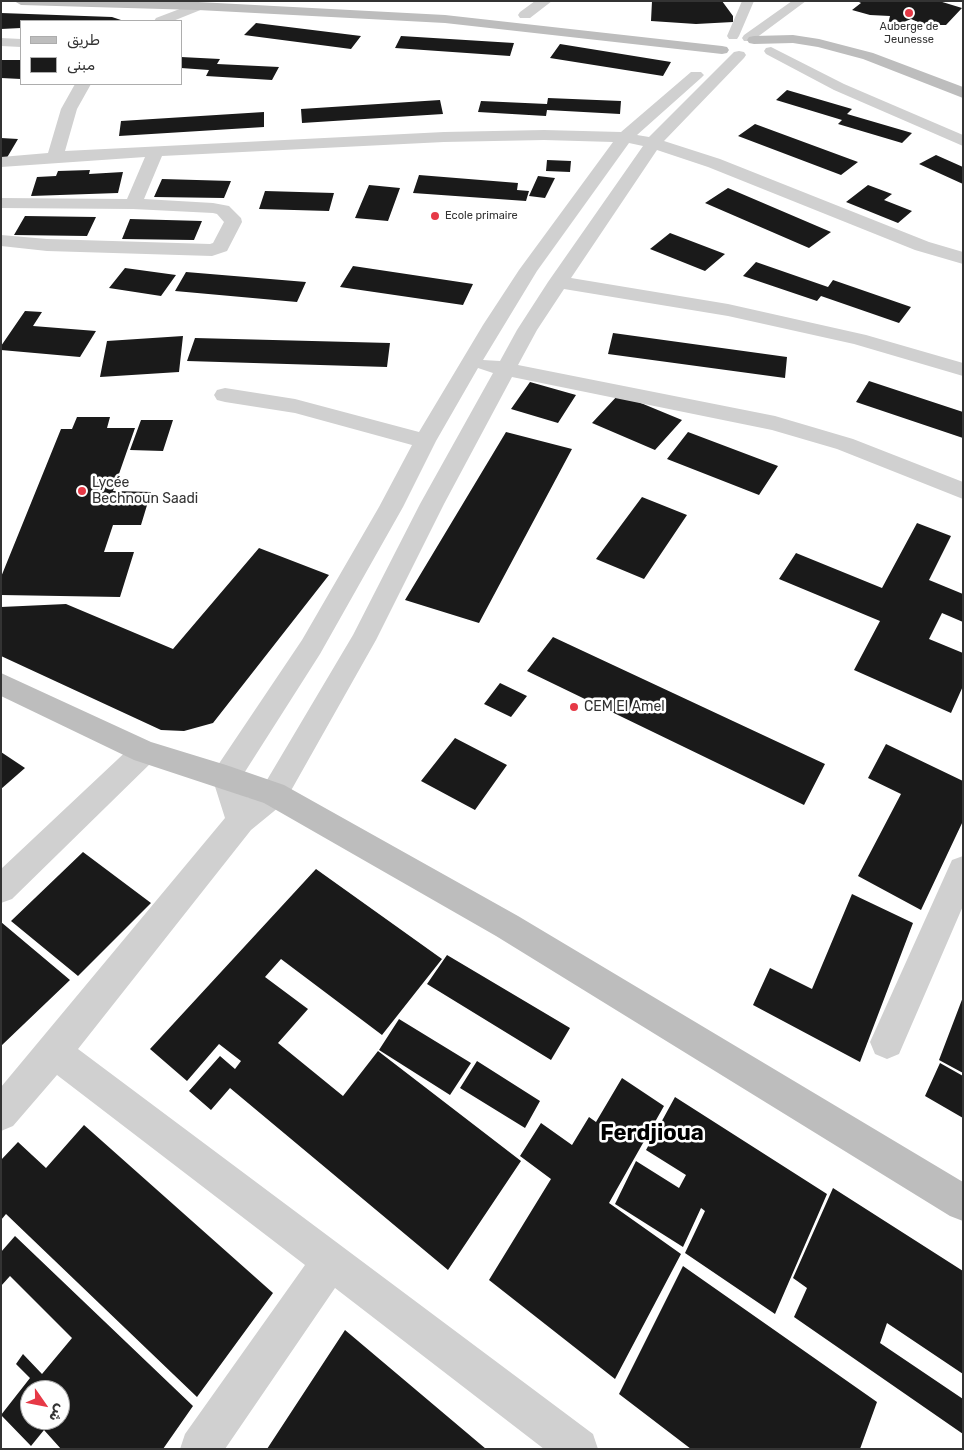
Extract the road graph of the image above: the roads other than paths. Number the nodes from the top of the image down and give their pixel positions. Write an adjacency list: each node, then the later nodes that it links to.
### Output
1 (21, 1): 6 (main road)
2 (331, 1): 7 (main road)
3 (545, 1): 7 (street)
4 (800, 1): 13 (lane)
5 (747, 2): 14 (lane)
6 (198, 6): 8 (street); 14 (main road)
7 (525, 15): 9 (main road)
8 (164, 20)
9 (615, 24)
10 (684, 31): 14 (main road)
11 (1, 42): 12 (lane)
12 (20, 43)
13 (757, 45): 14 (main road); 16 (main road); 17 (main road); 19 (street)
14 (728, 46): 18 (street); 20 (street)
15 (82, 85): 22 (street)
16 (963, 93)
17 (963, 106)
18 (625, 137): 20 (street); 21 (street); 30 (street)
19 (963, 141)
20 (653, 143): 28 (street); 29 (street)
21 (156, 152): 22 (street); 26 (street)
22 (55, 157): 23 (street)
23 (20, 161): 24 (street); 25 (street)
24 (1, 162)
25 (5, 191): 26 (street)
26 (133, 204): 27 (street)
27 (1, 240)
28 (963, 258)
29 (558, 282): 31 (street); 32 (street)
30 (472, 361): 31 (street); 34 (street)
31 (505, 369): 35 (street); 39 (street)
32 (963, 370)
33 (225, 395): 34 (street)
34 (425, 441): 38 (street)
35 (963, 491)
36 (1, 684): 37 (main road)
37 (144, 752): 38 (main road); 42 (street)
38 (226, 777): 39 (main road); 40 (street)
39 (274, 794): 40 (street); 46 (main road)
40 (241, 821): 44 (street)
41 (963, 870): 43 (street)
42 (1, 889)
43 (887, 1042)
44 (54, 1052): 45 (street); 47 (street)
45 (1, 1114)
46 (963, 1204)
47 (330, 1262): 48 (street); 49 (street)
48 (200, 1449)
49 (578, 1449)

